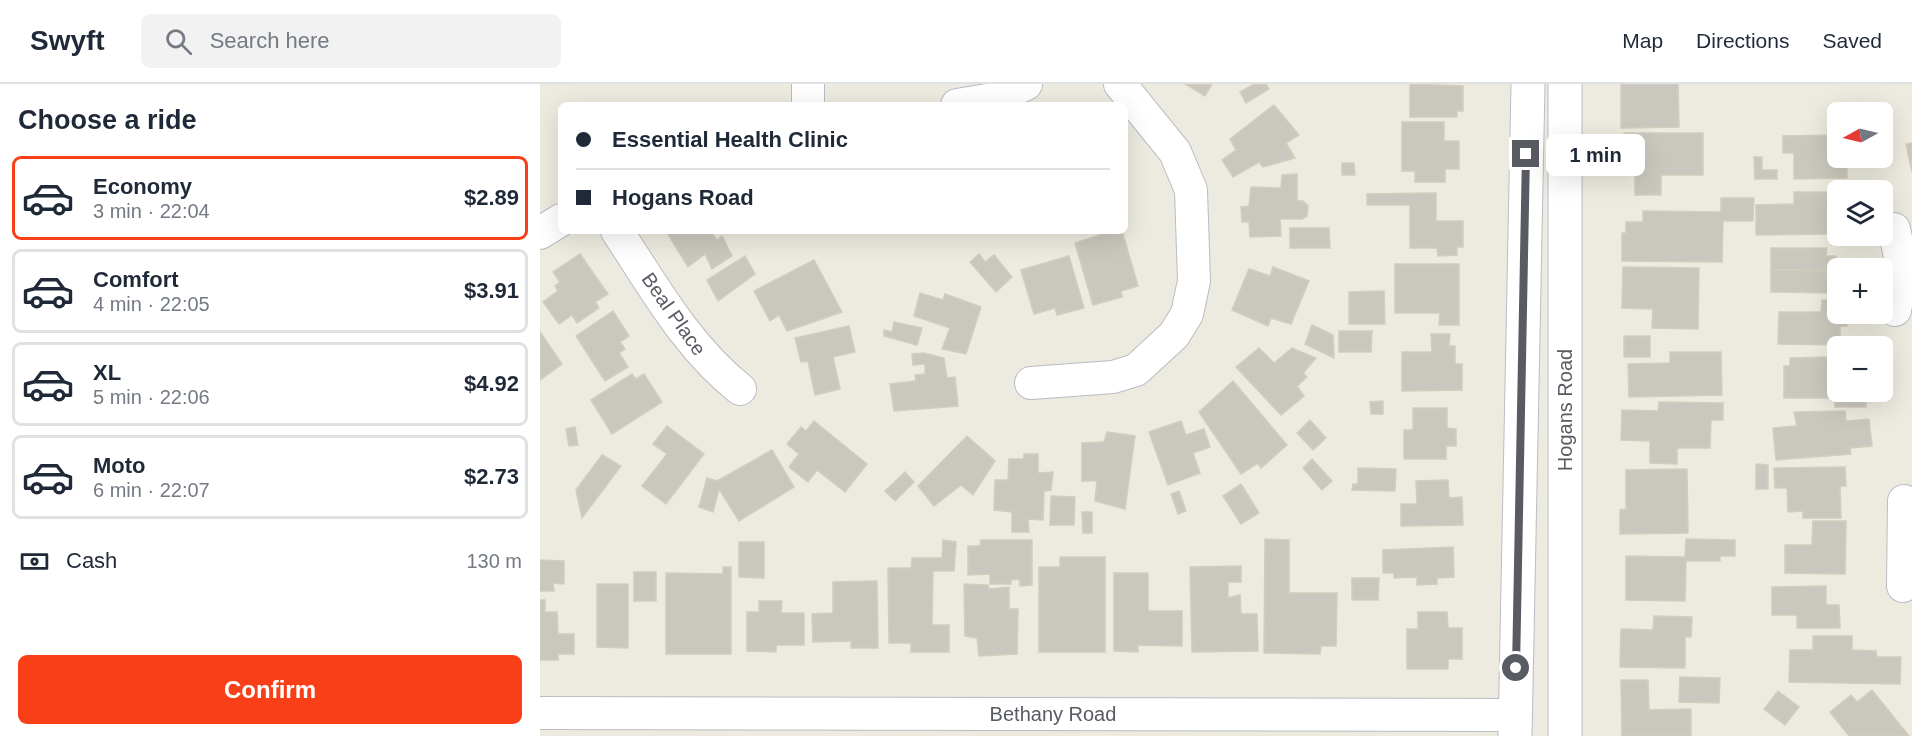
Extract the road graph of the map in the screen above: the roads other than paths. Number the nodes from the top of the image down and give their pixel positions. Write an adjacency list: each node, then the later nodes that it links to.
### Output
1 (808, 84): 6 (street)
2 (1026, 84): 7 (street)
3 (1120, 84): 14 (street)
4 (1527, 84): 22 (street)
5 (1565, 84): 23 (street, Hogans Road)
6 (808, 102)
7 (976, 102)
8 (558, 222): 10 (street)
9 (1894, 229): 12 (street)
10 (540, 233)
11 (619, 234): 15 (street, Beal Place)
12 (1907, 270): 13 (street)
13 (1895, 310)
14 (1031, 383)
15 (740, 389)
16 (1904, 501): 17 (street)
17 (1908, 548): 18 (street)
18 (1903, 586)
19 (540, 713): 20 (street, Bethany Road)
20 (862, 725): 21 (street, Bethany Road)
21 (1186, 725): 22 (street, Bethany Road)
22 (1515, 725): 23 (street, Bethany Road)
23 (1565, 726)

